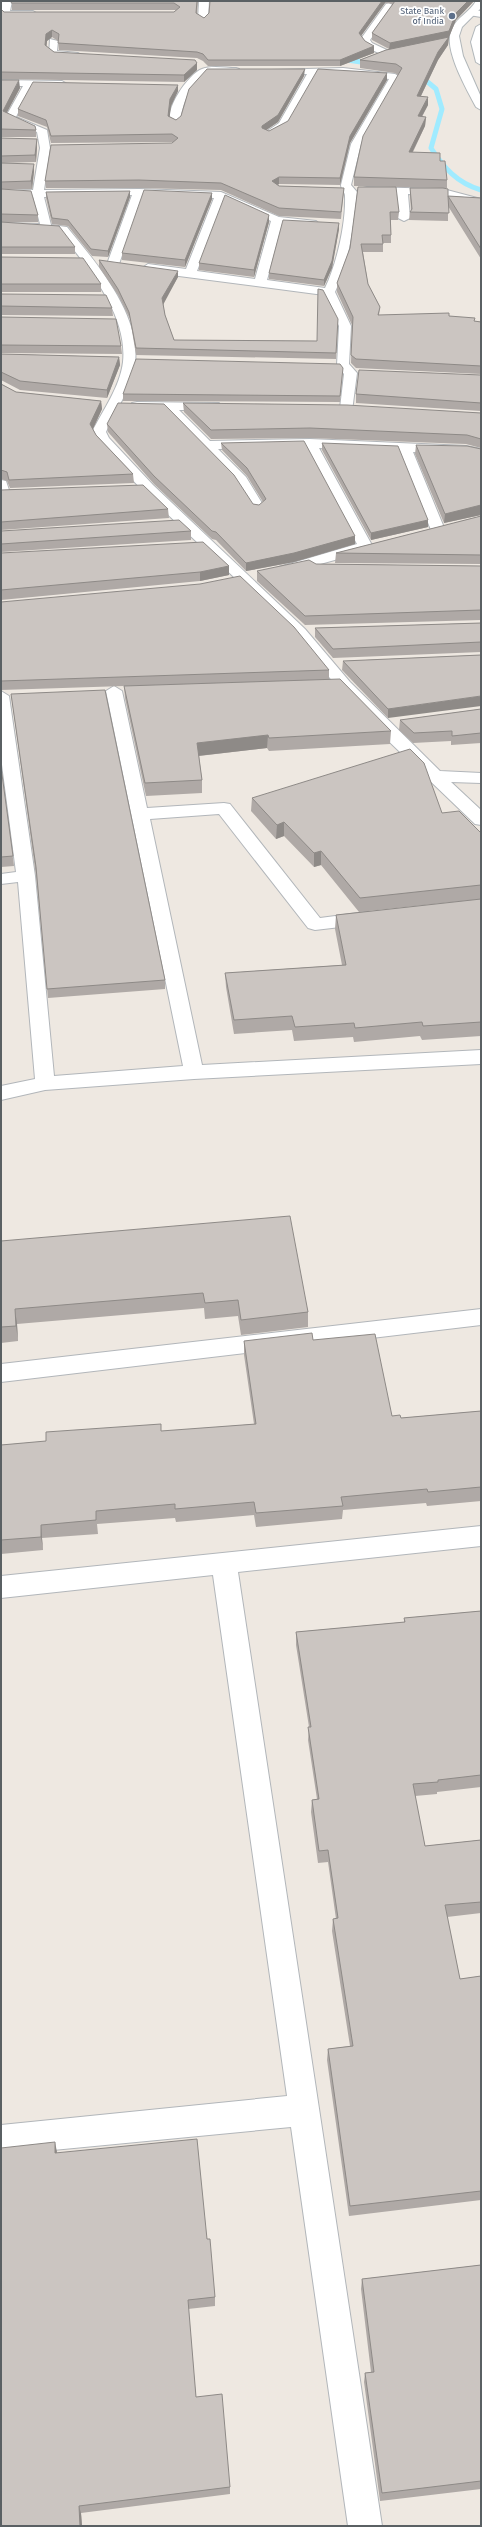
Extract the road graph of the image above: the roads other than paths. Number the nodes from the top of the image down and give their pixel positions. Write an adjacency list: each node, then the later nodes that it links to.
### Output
1 (204, 1): 7 (street)
2 (481, 1): 6 (street)
3 (4, 6): 5 (street)
4 (389, 6): 10 (street)
5 (41, 14)
6 (476, 14): 23 (street)
7 (204, 20)
8 (481, 27): 12 (street)
9 (54, 41): 11 (street)
10 (385, 55)
11 (90, 57)
12 (481, 62)
13 (362, 63): 15 (street)
14 (250, 71): 22 (street)
15 (343, 71): 17 (street); 31 (street)
16 (266, 72): 17 (street)
17 (313, 72): 25 (street)
18 (1, 82): 19 (street)
19 (31, 83): 20 (street); 27 (street)
20 (71, 84)
21 (172, 87): 22 (street)
22 (187, 88): 24 (street)
23 (481, 107)
24 (175, 123)
25 (268, 134)
26 (30, 142): 27 (street)
27 (48, 146): 29 (street)
28 (28, 167): 29 (street)
29 (41, 167): 35 (street)
30 (332, 190): 31 (street)
31 (347, 190): 32 (street); 40 (street)
32 (402, 191): 37 (street); 38 (street)
33 (139, 192): 35 (street); 36 (street); 45 (street)
34 (1, 194): 35 (street)
35 (38, 195): 42 (street)
36 (221, 195): 39 (street); 46 (street)
37 (481, 202)
38 (404, 218)
39 (276, 220): 40 (street); 47 (street)
40 (347, 225): 48 (street)
41 (1, 226): 42 (street)
42 (46, 227): 44 (street)
43 (72, 260): 44 (street)
44 (88, 260): 45 (street); 50 (street)
45 (113, 264): 46 (street)
46 (190, 274): 47 (street)
47 (260, 283): 48 (street)
48 (329, 292): 57 (street)
49 (96, 298): 50 (street)
50 (112, 298): 52 (street)
51 (107, 321): 52 (street)
52 (122, 322): 54 (street)
53 (114, 361): 54 (street)
54 (129, 362): 55 (street); 60 (street)
55 (145, 362)
56 (327, 365): 57 (street)
57 (347, 369): 58 (street); 64 (street)
58 (366, 374)
59 (100, 403): 60 (street)
60 (115, 405): 61 (street); 71 (street)
61 (168, 406): 62 (street); 67 (street)
62 (230, 407)
63 (332, 408): 64 (street)
64 (347, 408): 65 (street)
65 (363, 409)
66 (310, 443): 67 (street); 68 (street); 80 (street)
67 (204, 445): 74 (street)
68 (405, 448): 69 (street); 77 (street)
69 (481, 453)
70 (1, 484): 73 (street)
71 (148, 488): 72 (street); 75 (street)
72 (133, 489)
73 (41, 493)
74 (258, 508)
75 (183, 522): 76 (street); 78 (street)
76 (167, 524)
77 (438, 530)
78 (210, 544): 79 (street); 82 (street)
79 (186, 546)
80 (296, 567): 81 (street); 82 (street)
81 (342, 568)
82 (256, 575): 83 (street); 87 (street)
83 (222, 582)
84 (115, 691): 90 (street)
85 (6, 696): 92 (street)
86 (406, 723): 87 (street)
87 (383, 726): 88 (street)
88 (435, 776): 89 (street); 91 (street)
89 (481, 778)
90 (142, 814): 94 (street); 96 (street)
91 (481, 820)
92 (26, 876): 93 (street); 97 (street)
93 (1, 879)
94 (386, 916)
95 (479, 1063): 96 (street)
96 (194, 1072): 97 (street)
97 (45, 1083): 98 (street)
98 (1, 1093)
99 (481, 1318): 100 (street)
100 (1, 1374)
101 (481, 1536): 102 (street)
102 (224, 1563): 103 (street); 104 (street)
103 (1, 1587)
104 (304, 2110): 105 (street); 106 (street)
105 (1, 2140)
106 (365, 2526)

